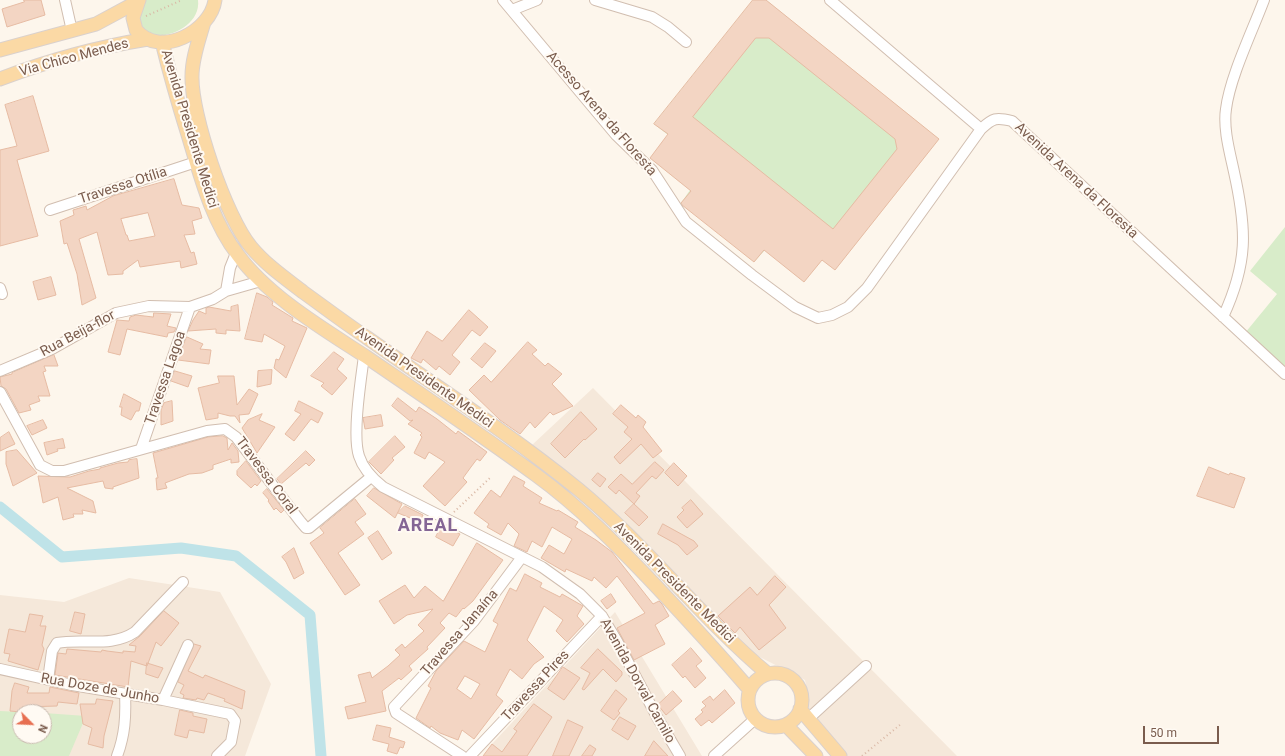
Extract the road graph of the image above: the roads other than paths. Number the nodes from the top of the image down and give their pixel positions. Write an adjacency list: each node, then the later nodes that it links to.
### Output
1 (66, 0): 12 (street)
2 (225, 0): 9 (main road)
3 (503, 0): 10 (street, Acesso Arena da Floresta)
4 (537, 0): 10 (street)
5 (595, 0): 15 (street)
6 (830, 0): 18 (street)
7 (1264, 0): 25 (street)
8 (138, 1): 12 (main road, Via Chico Mendes); 13 (main road)
9 (214, 5): 11 (main road)
10 (512, 10): 18 (street, Acesso Arena da Floresta)
11 (204, 22): 14 (main road); 38 (main road, Avenida Presidente Medici)
12 (72, 31): 16 (main road, Via Chico Mendes)
13 (148, 39): 14 (main road); 17 (main road, Via Chico Mendes)
14 (162, 42): 19 (main road, Avenida Presidente Medici)
15 (686, 42)
16 (0, 50)
17 (0, 79)
18 (982, 129): 25 (street, Avenida Arena da Floresta)
19 (196, 162): 20 (street, Travessa Otília); 21 (main road, Avenida Presidente Medici)
20 (50, 210)
21 (236, 253): 22 (main road, Avenida Presidente Medici); 23 (street)
22 (261, 281): 23 (street, Rua Beija-flor); 26 (main road, Avenida Presidente Medici)
23 (226, 291): 24 (street, Rua Beija-flor)
24 (190, 306): 27 (street, Rua Beija-flor); 30 (street, Travessa Lagoa)
25 (1223, 317): 28 (street, Avenida Arena da Floresta)
26 (364, 356): 31 (street, Avenida Dorval Camilo); 40 (main road, Avenida Presidente Medici)
27 (0, 371)
28 (1285, 374)
29 (0, 392): 30 (street)
30 (141, 449): 31 (street, Travessa Coral)
31 (371, 477): 32 (street, Avenida Dorval Camilo)
32 (522, 557): 34 (street, Avenida Dorval Camilo); 48 (street, Travessa Janaína)
33 (184, 582): 39 (street)
34 (602, 616): 49 (street, Travessa Pires); 50 (street, Avenida Dorval Camilo)
35 (188, 645): 42 (street)
36 (866, 666): 43 (street)
37 (0, 670): 39 (street, Rua Doze de Junho)
38 (768, 674): 40 (main road); 43 (main road)
39 (48, 680): 41 (street, Rua Doze de Junho)
40 (750, 690): 44 (main road)
41 (125, 694): 42 (street, Rua Doze de Junho); 46 (street)
42 (163, 700): 47 (street, Rua Doze de Junho)
43 (804, 714): 45 (main road); 53 (main road)
44 (755, 719): 45 (main road); 51 (street)
45 (786, 725): 52 (main road)
46 (117, 756)
47 (217, 756)
48 (462, 756)
49 (470, 756)
50 (680, 756)
51 (714, 756)
52 (816, 756)
53 (840, 756)

